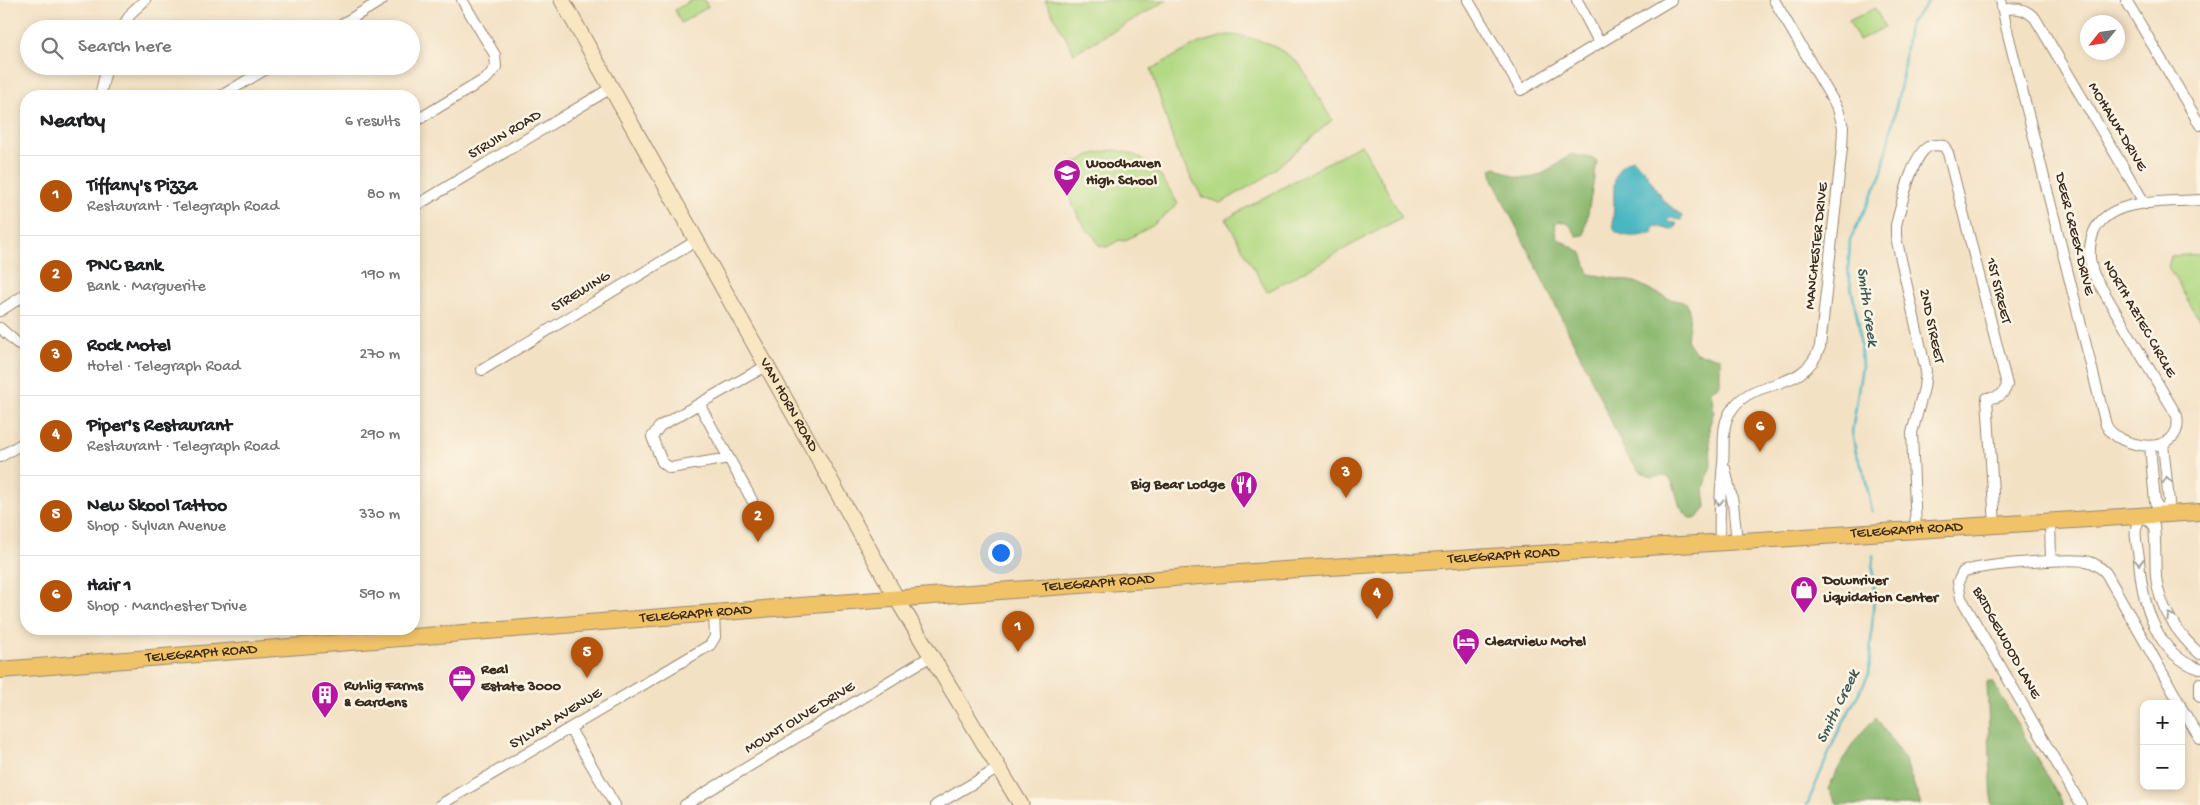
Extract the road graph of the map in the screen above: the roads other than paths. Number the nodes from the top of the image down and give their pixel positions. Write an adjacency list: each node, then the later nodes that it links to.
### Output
1 (145, 0): 11 (street)
2 (382, 0): 12 (street)
3 (462, 0): 19 (street)
4 (562, 0): 16 (main road, VAN HORN ROAD)
5 (1468, 0): 13 (street)
6 (1577, 0): 13 (street)
7 (1671, 0): 13 (street)
8 (1774, 0): 38 (street, MANCHESTER DRIVE)
9 (2126, 0): 20 (street)
10 (2002, 5): 23 (street, MOHAWK DRIVE); 35 (street, DEER CREEK DRIVE)
11 (127, 20)
12 (349, 20)
13 (1599, 42)
14 (105, 75): 17 (street)
15 (256, 75): 18 (street)
16 (611, 88): 22 (street, STRUIN ROAD); 25 (main road, VAN HORN ROAD)
17 (101, 90)
18 (231, 90)
19 (420, 118)
20 (2200, 125)
21 (2200, 200): 23 (street, NORTH AZTEC CIRCLE)
22 (420, 203)
23 (2145, 204): 33 (street, NORTH AZTEC CIRCLE)
24 (1898, 217): 44 (street, 1ST STREET); 45 (street, 2ND STREET)
25 (696, 241): 30 (main road, VAN HORN ROAD); 31 (street, STREWING)
26 (20, 298): 27 (street)
27 (0, 311)
28 (0, 328): 29 (street)
29 (20, 345)
30 (766, 366): 32 (street); 51 (main road, VAN HORN ROAD)
31 (482, 370)
32 (699, 404): 37 (street); 37 (street)
33 (2163, 444): 35 (street, DEER CREEK DRIVE); 41 (street, one-way to 33)
34 (20, 445): 36 (street)
35 (2150, 446): 41 (street)
36 (0, 457)
37 (729, 458): 39 (street)
38 (1723, 462): 46 (street, MANCHESTER DRIVE); 47 (street, MANCHESTER DRIVE, one-way to 47)
39 (752, 500)
40 (2200, 512): 41 (main road, TELEGRAPH ROAD)
41 (2163, 514): 42 (main road, TELEGRAPH ROAD)
42 (2142, 515): 43 (main road, TELEGRAPH ROAD); 49 (street); 50 (street, one-way to 50)
43 (2050, 522): 44 (main road, TELEGRAPH ROAD); 48 (street)
44 (1996, 525): 45 (main road, TELEGRAPH ROAD)
45 (1916, 530): 46 (main road, TELEGRAPH ROAD)
46 (1737, 542): 47 (main road, TELEGRAPH ROAD)
47 (1720, 543): 51 (main road, TELEGRAPH ROAD)
48 (2052, 560): 59 (street, BRIDGEWOOD LANE); 69 (street, BRIDGEWOOD LANE)
49 (2156, 578): 50 (street); 53 (street, one-way to 49)
50 (2140, 581): 55 (street)
51 (897, 599): 52 (main road, TELEGRAPH ROAD); 54 (main road, VAN HORN ROAD)
52 (714, 613): 56 (main road, TELEGRAPH ROAD); 61 (street, SYLVAN AVENUE)
53 (2200, 654)
54 (931, 656): 63 (main road, VAN HORN ROAD); 66 (street, MOUNT OLIVE DRIVE)
55 (2200, 669)
56 (0, 670)
57 (2200, 683): 58 (street)
58 (2200, 697)
59 (2177, 700)
60 (2185, 714): 62 (street, BRIDGEWOOD LANE)
61 (570, 729): 64 (street, SYLVAN AVENUE); 65 (street)
62 (2200, 740)
63 (998, 768): 67 (street); 68 (main road, VAN HORN ROAD)
64 (440, 805)
65 (615, 805)
66 (685, 805)
67 (936, 805)
68 (1021, 805)
69 (2081, 805)

